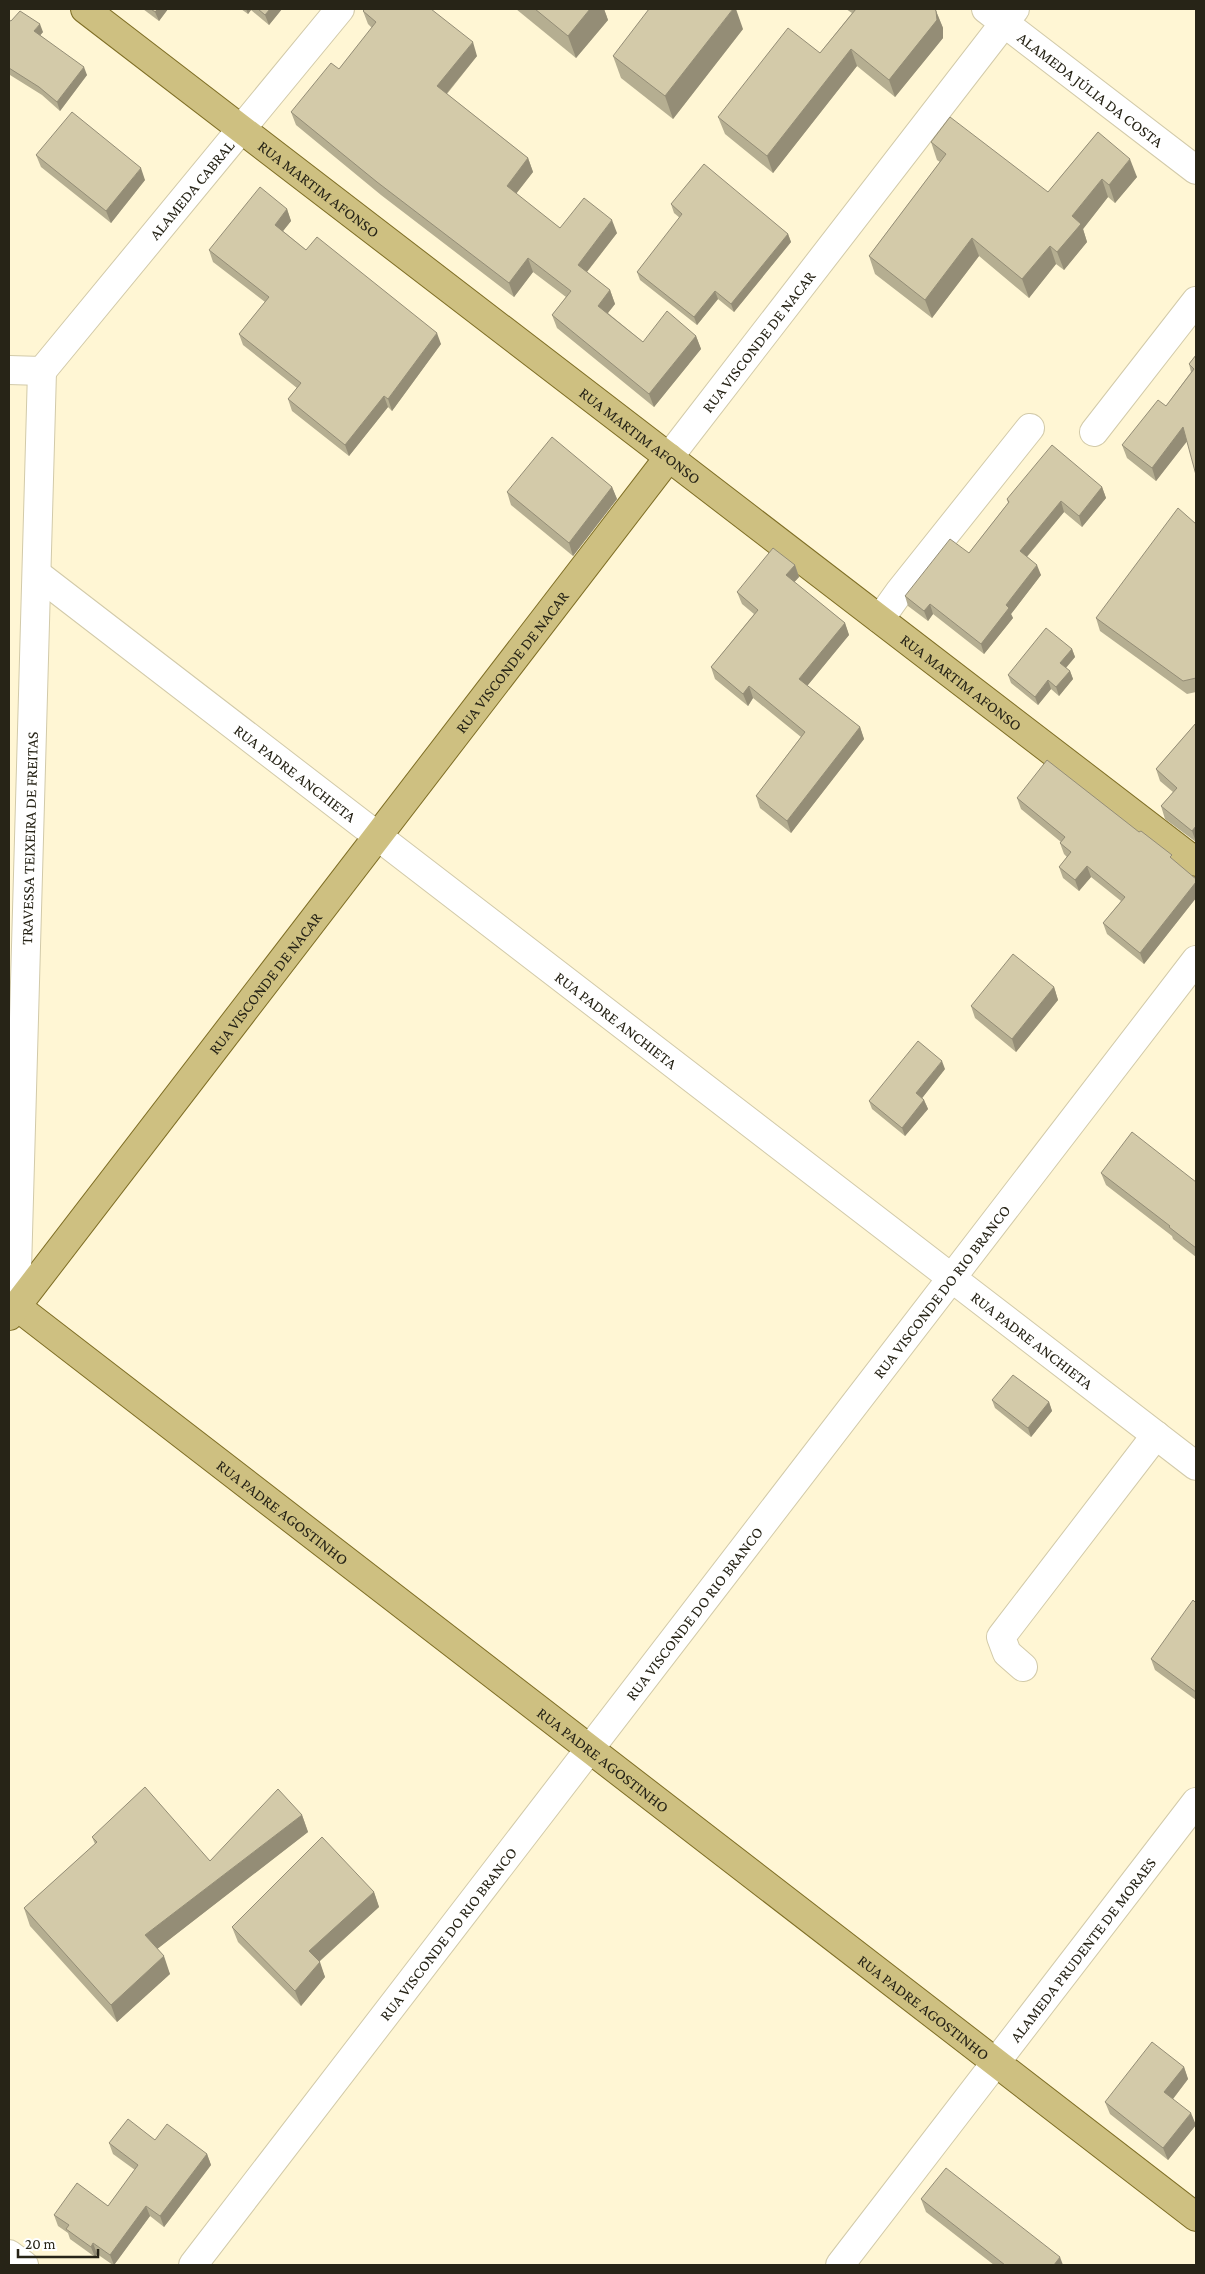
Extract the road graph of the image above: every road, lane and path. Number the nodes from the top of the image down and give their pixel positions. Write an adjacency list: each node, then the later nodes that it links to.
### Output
1 (85, 9): 4 (main road, RUA MARTIM AFONSO)
2 (340, 9): 4 (street, ALAMEDA CABRAL)
3 (1002, 13): 5 (street, ALAMEDA JÚLIA DA COSTA); 11 (street, RUA VISCONDE DE NACAR)
4 (241, 129): 8 (street, ALAMEDA CABRAL); 11 (main road, RUA MARTIM AFONSO)
5 (1196, 170)
6 (1196, 301): 10 (street)
7 (9, 370): 8 (street)
8 (42, 371): 12 (street, TRAVESSA TEIXEIRA DE FREITAS)
9 (1030, 428): 13 (street)
10 (1094, 432)
11 (670, 457): 13 (main road, RUA MARTIM AFONSO); 14 (main road, RUA VISCONDE DE NACAR)
12 (36, 574): 14 (street, RUA PADRE ANCHIETA); 18 (street, TRAVESSA TEIXEIRA DE FREITAS)
13 (880, 619): 15 (main road, RUA MARTIM AFONSO)
14 (378, 836): 17 (street, RUA PADRE ANCHIETA); 18 (main road, RUA VISCONDE DE NACAR)
15 (1196, 862)
16 (1196, 960): 17 (street, RUA VISCONDE DO RIO BRANCO)
17 (952, 1278): 19 (street, RUA PADRE ANCHIETA); 22 (street, RUA VISCONDE DO RIO BRANCO)
18 (11, 1310): 22 (main road, RUA PADRE AGOSTINHO)
19 (1156, 1435): 20 (street, RUA PADRE ANCHIETA); 21 (street)
20 (1196, 1466)
21 (1023, 1667)
22 (590, 1749): 24 (main road, RUA PADRE AGOSTINHO); 28 (street, RUA VISCONDE DO RIO BRANCO)
23 (1196, 1802): 24 (street, ALAMEDA PRUDENTE DE MORAES)
24 (996, 2062): 25 (main road, RUA PADRE AGOSTINHO); 29 (street, ALAMEDA PRUDENTE DE MORAES)
25 (1196, 2217)
26 (9, 2254): 27 (street)
27 (24, 2265)
28 (193, 2265)
29 (840, 2265)

